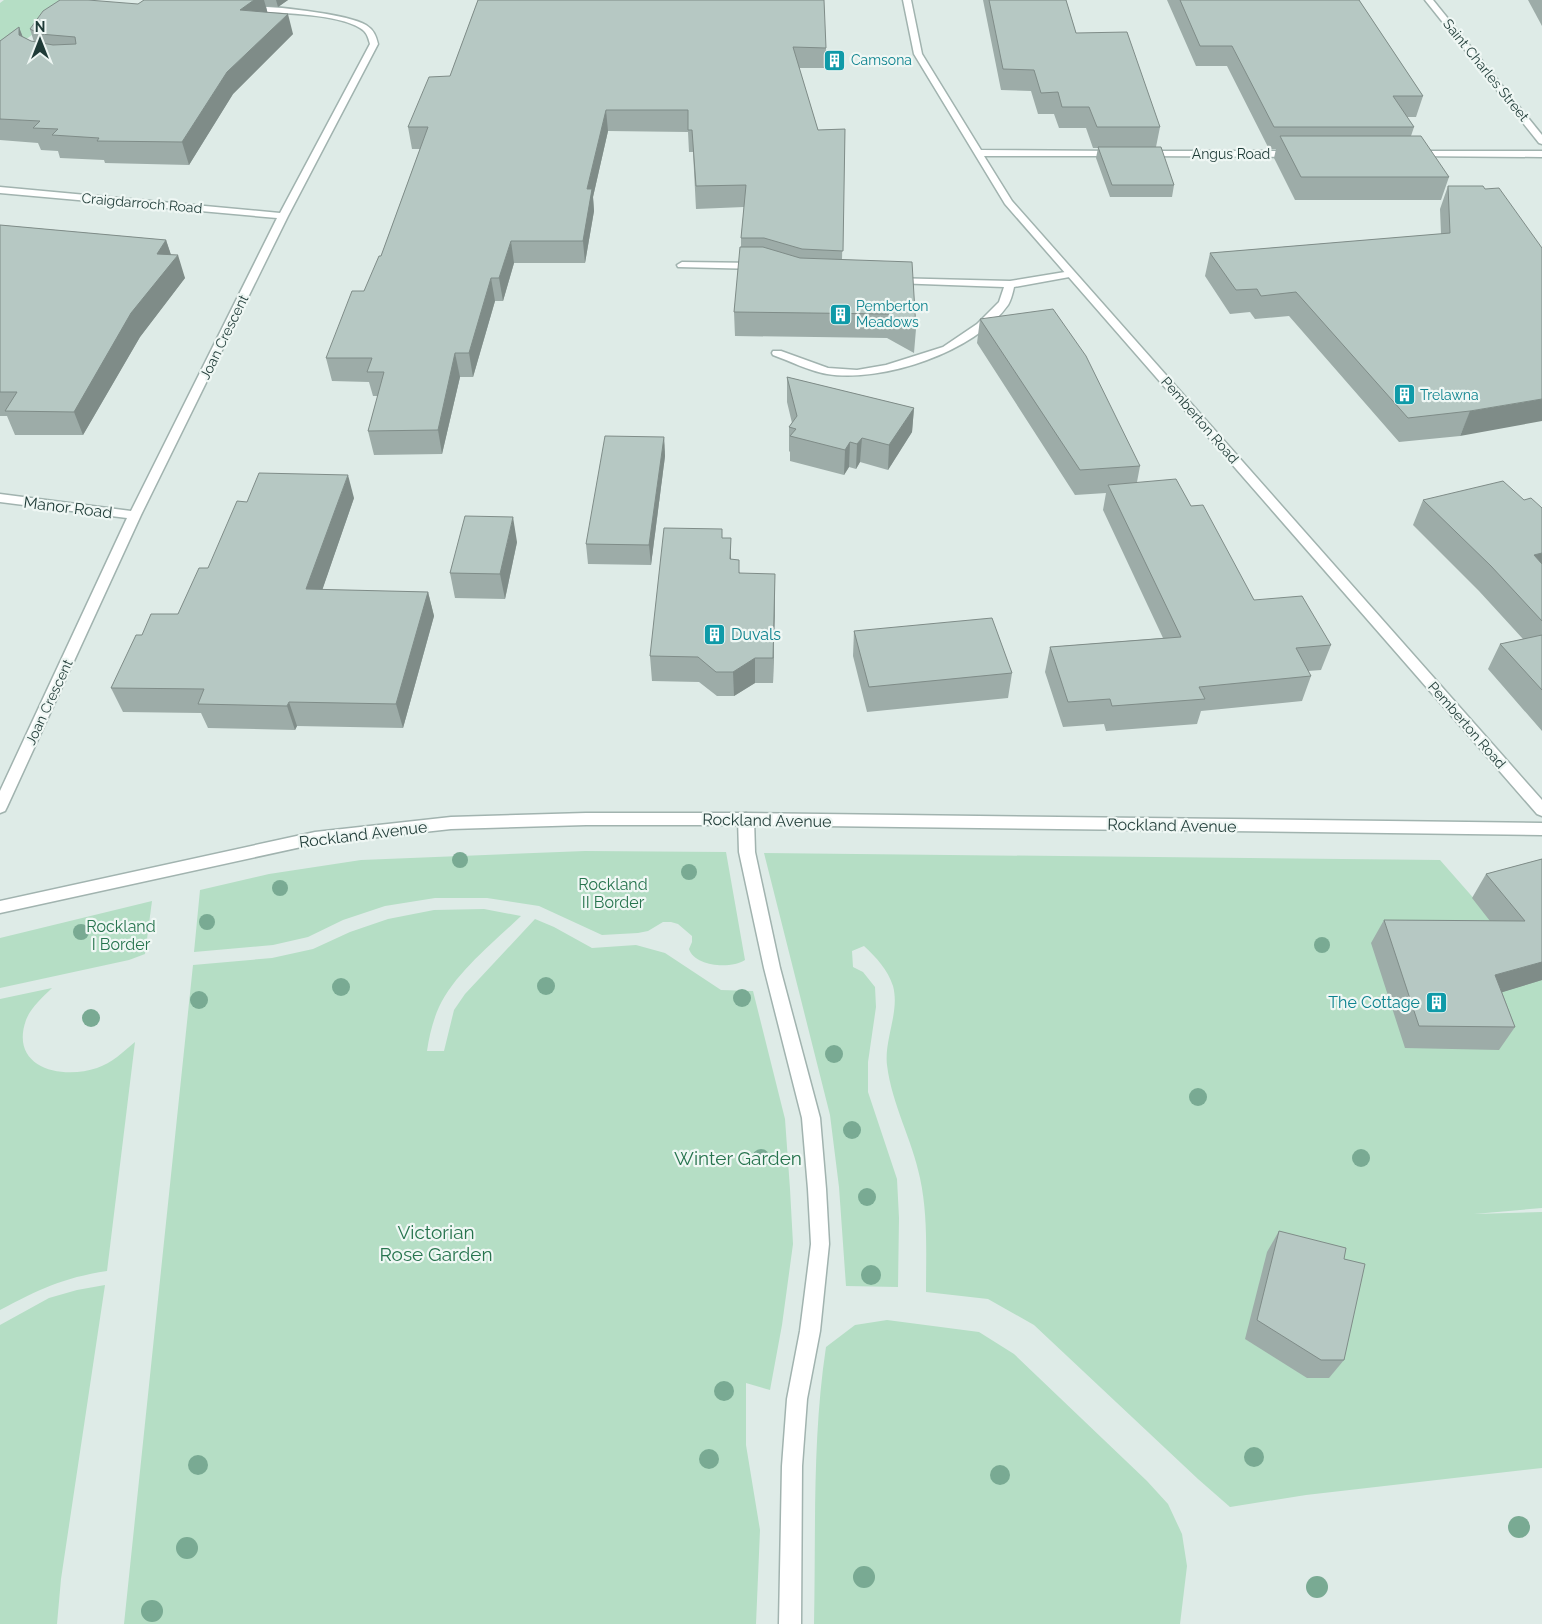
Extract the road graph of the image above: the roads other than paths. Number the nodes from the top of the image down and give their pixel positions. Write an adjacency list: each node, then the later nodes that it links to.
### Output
1 (907, 0): 5 (street, Pemberton Road)
2 (1429, 0): 4 (street, Saint Charles Street)
3 (233, 8): 10 (street, Joan Crescent)
4 (1542, 141)
5 (979, 153): 6 (street, Angus Road); 13 (street, Pemberton Road)
6 (1305, 154)
7 (1404, 154): 8 (street)
8 (1542, 154)
9 (0, 190): 10 (street, Craigdarroch Road)
10 (283, 216): 18 (street, Joan Crescent)
11 (682, 265): 12 (street)
12 (772, 268)
13 (1071, 274): 15 (street); 20 (street, Pemberton Road)
14 (880, 279): 15 (street)
15 (1010, 284): 16 (street)
16 (777, 353)
17 (0, 498): 18 (street, Manor Road)
18 (135, 515): 19 (street, Joan Crescent)
19 (0, 807)
20 (1542, 810)
21 (746, 820): 22 (street, Rockland Avenue); 23 (street, Rockland Avenue); 24 (street)
22 (1542, 830)
23 (0, 907)
24 (790, 1624)

